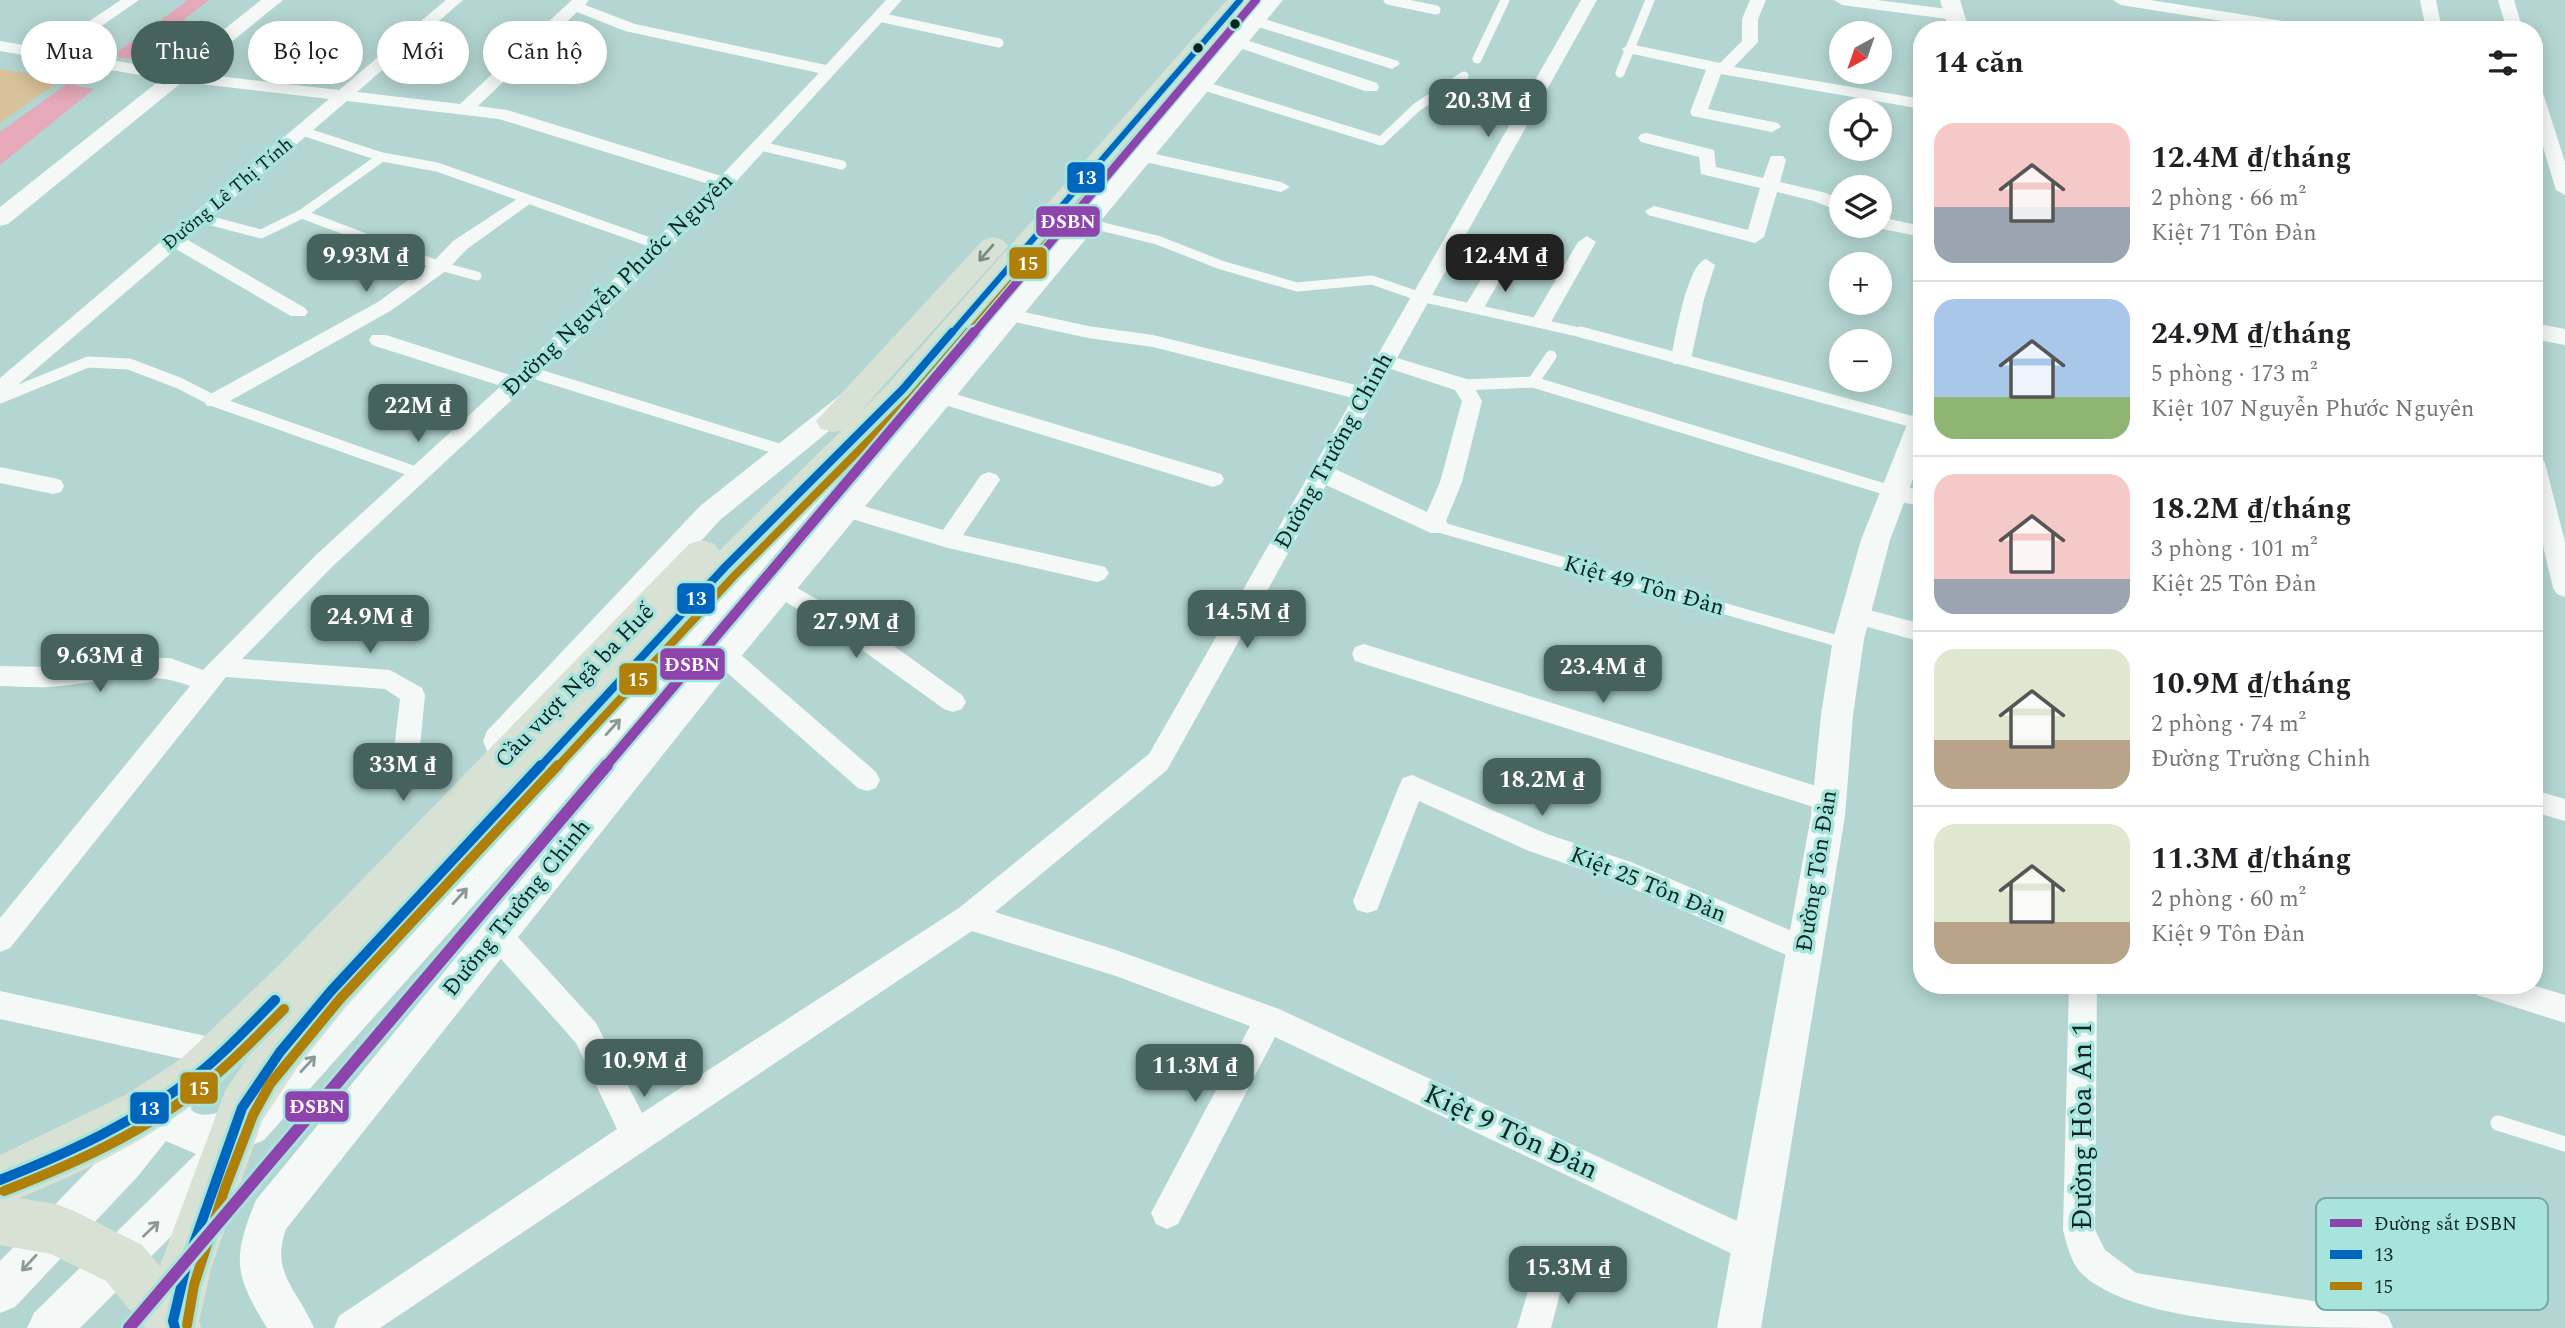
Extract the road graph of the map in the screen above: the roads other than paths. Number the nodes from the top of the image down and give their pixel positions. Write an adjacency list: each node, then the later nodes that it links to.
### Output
1 (131, 0): 20 (street)
2 (273, 0): 24 (street)
3 (455, 0): 39 (street, Đường Lê Thị Tính)
4 (894, 0): 19 (street, Đường Nguyễn Phước Nguyên)
5 (1210, 0): 85 (highway, one-way to 85)
6 (1388, 0): 16 (lane)
7 (1505, 0): 29 (lane)
8 (1589, 0): 71 (street, Đường Trường Chinh)
9 (1650, 0): 27 (lane)
10 (1758, 0): 31 (street)
11 (1842, 0): 17 (street)
12 (2121, 0): 21 (street)
13 (2428, 0): 22 (street)
14 (2506, 0): 23 (street)
15 (578, 3): 32 (street); 41 (street)
16 (1436, 10)
17 (1955, 15)
18 (1251, 16): 30 (street); 37 (street, Đường Trường Chinh); 38 (street); 85 (highway)
19 (879, 17): 25 (lane); 32 (street, Đường Nguyễn Phước Nguyên)
20 (100, 21)
21 (2253, 21)
22 (2432, 21)
23 (2512, 21)
24 (234, 30)
25 (999, 43)
26 (0, 47): 28 (street)
27 (1630, 49): 31 (street); 33 (lane)
28 (21, 50)
29 (1477, 59)
30 (1392, 64)
31 (1719, 68): 40 (street); 43 (street)
32 (831, 71): 46 (street, Đường Nguyễn Phước Nguyên)
33 (1620, 72)
34 (1464, 76): 37 (lane)
35 (234, 83): 39 (street)
36 (165, 84): 60 (street)
37 (1201, 85): 47 (street, Đường Trường Chinh)
38 (1371, 87)
39 (344, 95): 41 (street); 44 (street, Đường Lê Thị Tính)
40 (1913, 102)
41 (465, 109): 51 (street)
42 (2543, 119): 54 (street)
43 (1772, 127)
44 (302, 131): 48 (lane); 59 (street, Đường Lê Thị Tính)
45 (1647, 138): 53 (street)
46 (760, 146): 50 (lane); 51 (street, Đường Nguyễn Phước Nguyên)
47 (1142, 156): 52 (street); 61 (street, Đường Trường Chinh)
48 (382, 157): 55 (lane); 58 (lane)
49 (1777, 160): 53 (street)
50 (842, 165)
51 (725, 183): 66 (street, Đường Nguyễn Phước Nguyên)
52 (1281, 187)
53 (1769, 187): 56 (street); 57 (street)
54 (2565, 190)
55 (525, 199): 66 (lane); 69 (street)
56 (1829, 201)
57 (1654, 211)
58 (302, 214): 59 (lane); 69 (lane)
59 (200, 218): 64 (street, Đường Lê Thị Tính)
60 (0, 219)
61 (1087, 223): 71 (lane); 74 (street, Đường Trường Chinh)
62 (1892, 226): 63 (street)
63 (1913, 230)
64 (174, 240): 73 (street); 86 (street, Đường Lê Thị Tính)
65 (1587, 242): 75 (street)
66 (664, 247): 82 (street, Đường Nguyễn Phước Nguyên)
67 (1501, 262): 72 (street)
68 (1706, 265): 80 (street)
69 (440, 266): 70 (lane); 90 (street)
70 (477, 276)
71 (1421, 297): 72 (lane); 81 (street, Đường Trường Chinh)
72 (1475, 306): 75 (lane)
73 (298, 312)
74 (1010, 315): 87 (street); 88 (street, Đường Trường Chinh)
75 (1541, 322): 80 (lane)
76 (2543, 333): 77 (street)
77 (2565, 337)
78 (379, 340): 82 (street)
79 (1551, 356): 83 (lane)
80 (1681, 359): 91 (lane)
81 (1386, 361): 84 (street); 87 (street, Đường Trường Chinh)
82 (523, 378): 92 (lane); 95 (street, Đường Nguyễn Phước Nguyên)
83 (1533, 382): 84 (lane); 100 (lane)
84 (1463, 385): 103 (street)
85 (887, 386): 92 (street); 105 (highway); 133 (street, one-way to 85)
86 (0, 389)
87 (1366, 394): 94 (street, Đường Trường Chinh)
88 (942, 397): 97 (street); 102 (street, Đường Trường Chinh)
89 (0, 398): 90 (lane)
90 (214, 401): 95 (lane)
91 (1913, 421)
92 (785, 451): 131 (street)
93 (1913, 461): 100 (street, Đường Tôn Đản)
94 (1323, 471): 103 (street); 122 (street, Đường Trường Chinh)
95 (418, 473): 113 (street, Đường Nguyễn Phước Nguyên)
96 (0, 475): 99 (street)
97 (1213, 479)
98 (989, 480): 104 (street)
99 (53, 486)
100 (1906, 495): 109 (street, Đường Tôn Đản)
101 (2543, 499): 108 (street)
102 (847, 509): 104 (street); 107 (street, Đường Trường Chinh)
103 (1436, 526): 109 (lane, Kiệt 49 Tôn Đản)
104 (948, 540): 106 (street)
105 (711, 562): 137 (highway, Cầu vượt Ngã ba Huế); 144 (highway, Cầu vượt Ngã ba Huế)
106 (1097, 573)
107 (780, 587): 112 (street, Đường Trường Chinh); 115 (street)
108 (2565, 588)
109 (1851, 630): 110 (street); 118 (street, Đường Tôn Đản)
110 (1913, 633)
111 (1364, 654): 118 (street)
112 (724, 655): 117 (street); 123 (street, Đường Trường Chinh)
113 (214, 674): 114 (street); 116 (street); 124 (street, Đường Nguyễn Phước Nguyên)
114 (0, 676)
115 (953, 702)
116 (405, 757)
117 (867, 779)
118 (1829, 801): 125 (street, Đường Tôn Đản)
119 (2543, 804): 120 (street)
120 (2565, 810)
121 (1367, 901): 125 (street, Kiệt 25 Tôn Đản)
122 (969, 917): 130 (street, Kiệt 9 Tôn Đản); 135 (street, Đường Trường Chinh)
123 (496, 933): 135 (street); 143 (street, Đường Trường Chinh)
124 (0, 939)
125 (1805, 950): 140 (street, Đường Tôn Đản)
126 (2083, 994): 149 (street, Đường Hòa An 1)
127 (2516, 994): 129 (street)
128 (0, 1006): 131 (street)
129 (2565, 1009)
130 (1269, 1019): 138 (street); 140 (street, Kiệt 9 Tôn Đản)
131 (210, 1051): 132 (street)
132 (172, 1100): 133 (street); 142 (street, one-way to 142)
133 (265, 1110): 145 (street, one-way to 133)
134 (2498, 1123): 136 (lane)
135 (636, 1135): 146 (street, Đường Trường Chinh)
136 (2565, 1144)
137 (0, 1180)
138 (1167, 1213)
139 (0, 1220): 144 (highway, Cầu vượt Ngã ba Huế)
140 (1753, 1246): 148 (street, Đường Tôn Đản)
141 (1550, 1269): 147 (street)
142 (0, 1292)
143 (279, 1321)
144 (174, 1324)
145 (49, 1328)
146 (351, 1328)
147 (1534, 1328)
148 (1739, 1328)
149 (2376, 1328)

